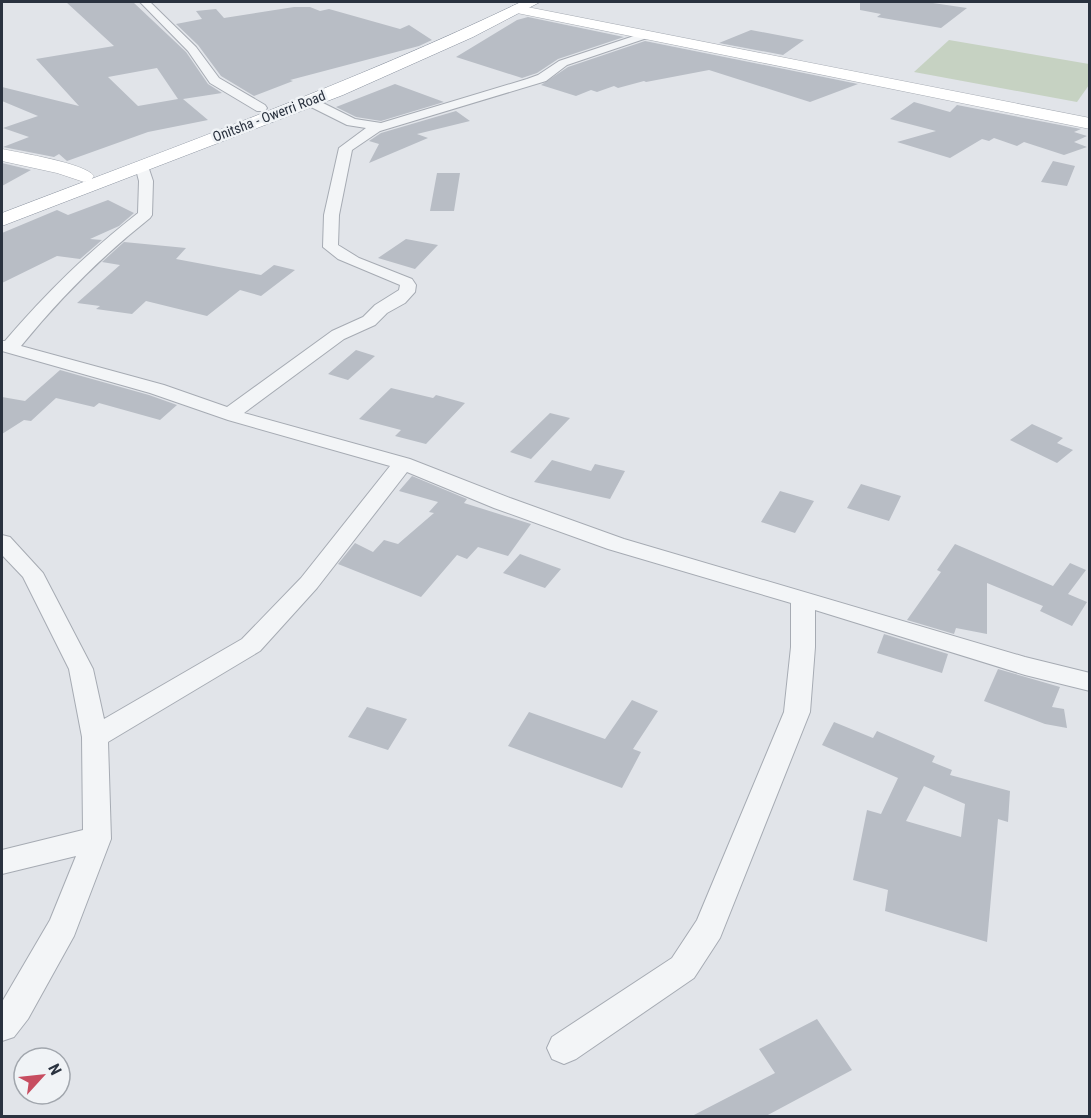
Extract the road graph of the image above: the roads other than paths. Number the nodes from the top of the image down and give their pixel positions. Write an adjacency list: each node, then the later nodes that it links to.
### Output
1 (145, 2): 5 (street)
2 (520, 4): 3 (street); 4 (highway, Onitsha - Owerri Road); 5 (highway, Onitsha - Owerri Road)
3 (643, 36): 6 (street); 7 (street)
4 (309, 100): 7 (street); 9 (highway, Onitsha - Owerri Road)
5 (261, 108): 10 (highway, Onitsha - Owerri Road)
6 (1089, 124)
7 (375, 128): 14 (street)
8 (2, 155): 10 (street)
9 (142, 166): 12 (highway, Onitsha - Owerri Road); 13 (street)
10 (84, 176): 11 (highway, Onitsha - Owerri Road)
11 (2, 208)
12 (2, 220)
13 (6, 347): 14 (street)
14 (230, 414): 15 (street)
15 (403, 462): 17 (street); 19 (street)
16 (2, 542): 19 (street)
17 (803, 598): 18 (street); 23 (street)
18 (1089, 682)
19 (95, 737): 20 (street)
20 (97, 839): 21 (street); 22 (street)
21 (2, 862)
22 (2, 1026)
23 (564, 1048)

